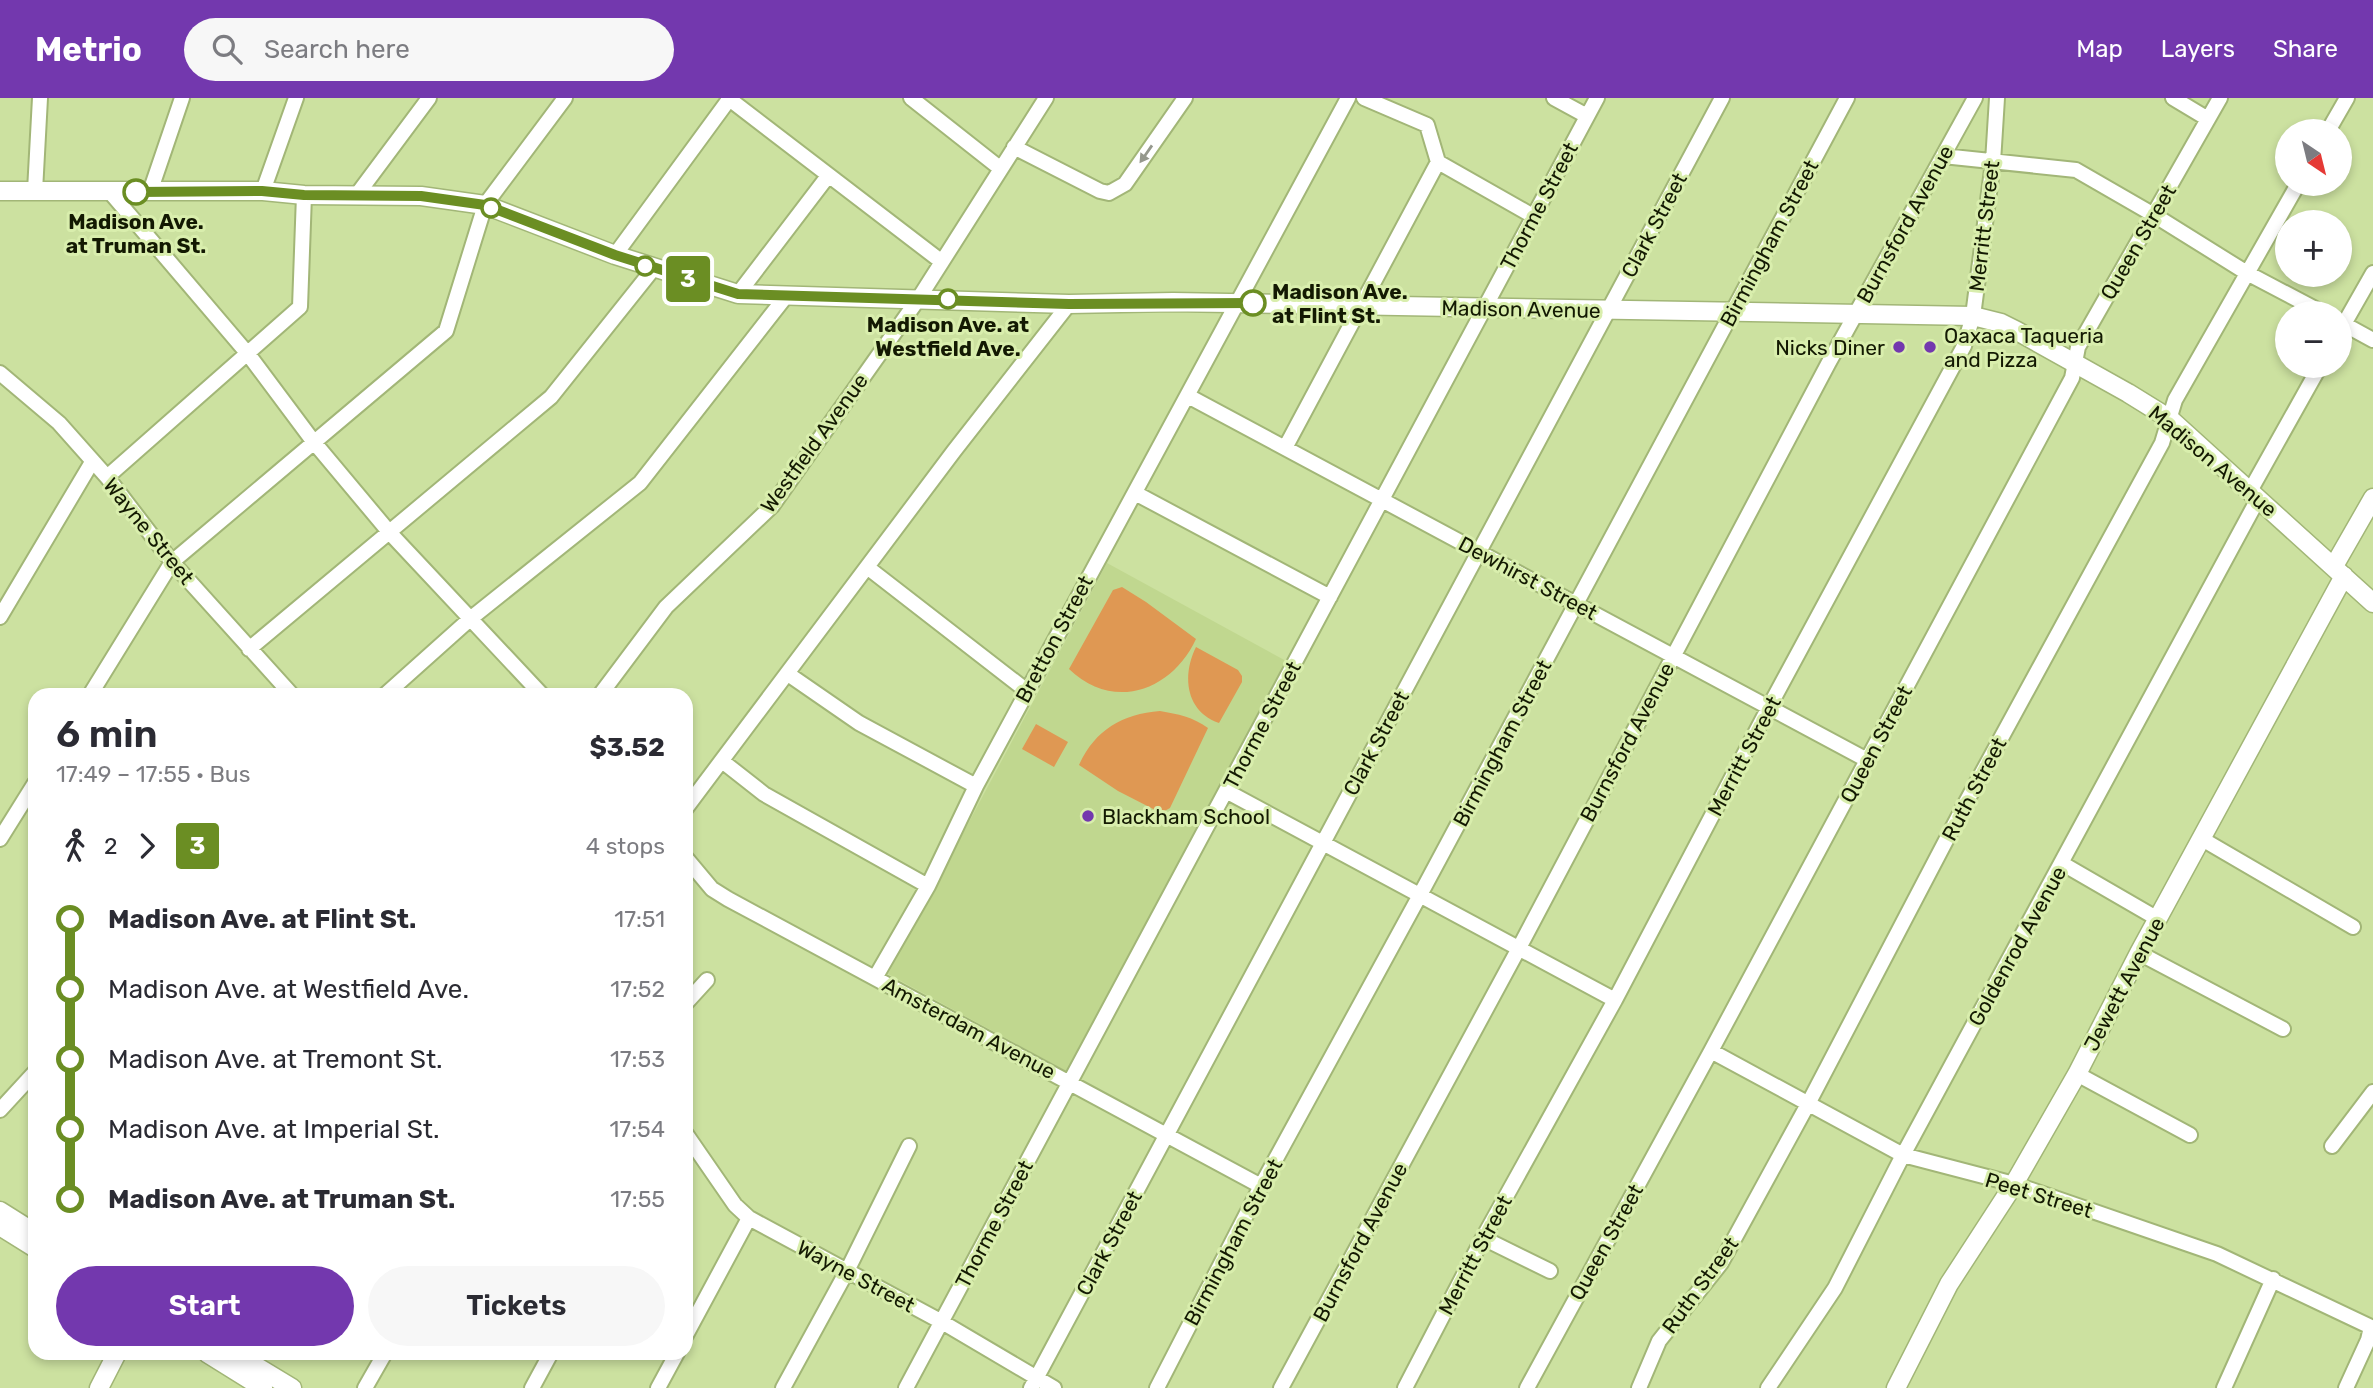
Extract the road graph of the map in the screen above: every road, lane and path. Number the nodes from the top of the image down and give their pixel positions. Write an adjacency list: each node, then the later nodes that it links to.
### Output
1 (40, 98): 31 (street)
2 (182, 98): 34 (street)
3 (296, 98): 32 (street)
4 (429, 98): 36 (street)
5 (565, 98): 38 (street)
6 (729, 98): 29 (street); 41 (street)
7 (911, 98): 28 (street)
8 (1046, 98): 24 (street, Westfield Avenue)
9 (1185, 98): 24 (street, one-way to 24)
10 (1348, 98): 50 (street, Bretton Street)
11 (1364, 98): 26 (street)
12 (1554, 98): 21 (street)
13 (1597, 98): 21 (street, Thorme Street)
14 (1722, 98): 55 (street, Clark Street)
15 (1847, 98): 56 (street, Birmingham Street)
16 (1975, 98): 25 (street, Burnsford Avenue)
17 (1997, 98): 27 (street, Merritt Street)
18 (2173, 98): 22 (street)
19 (2220, 98): 22 (street, Queen Street)
20 (2347, 98): 23 (street)
21 (1587, 116): 40 (street, Thorme Street)
22 (2208, 119): 39 (street, Queen Street)
23 (2335, 119)
24 (1014, 147): 28 (street, Westfield Avenue)
25 (1943, 156): 27 (street); 57 (street, Burnsford Avenue)
26 (1438, 162): 40 (street); 52 (street)
27 (1993, 162): 39 (street); 58 (street, Merritt Street)
28 (1001, 169): 42 (street, Westfield Avenue)
29 (828, 176): 42 (street); 46 (street)
30 (0, 191): 31 (main road, Madison Avenue)
31 (35, 191): 33 (main road, Madison Avenue)
32 (262, 191): 34 (main road, Madison Avenue); 35 (main road, Madison Avenue)
33 (110, 192): 34 (main road, Madison Avenue); 61 (street)
34 (150, 192)
35 (304, 195): 36 (main road, Madison Avenue); 61 (street)
36 (356, 196): 38 (main road, Madison Avenue)
37 (2291, 196): 44 (street, Ruth Street)
38 (485, 205): 41 (main road, Madison Avenue); 67 (street)
39 (2154, 215): 44 (street); 62 (street, Queen Street)
40 (1533, 216): 54 (street, Thorme Street)
41 (615, 255): 43 (main road, Madison Avenue)
42 (942, 262): 48 (street, Westfield Avenue)
43 (654, 268): 46 (main road, Madison Avenue); 75 (street)
44 (2247, 273): 49 (street); 66 (street, Ruth Street)
45 (2373, 273): 53 (street)
46 (738, 294): 47 (main road, Madison Avenue)
47 (787, 295): 48 (main road, Madison Avenue); 84 (street)
48 (919, 298): 51 (main road, Madison Avenue); 92 (street, Westfield Avenue)
49 (2300, 301)
50 (1238, 303): 51 (main road, Madison Avenue); 52 (main road, Madison Avenue); 65 (street, Bretton Street)
51 (1069, 304): 78 (street)
52 (1361, 306): 54 (main road, Madison Avenue); 68 (street)
53 (2352, 308)
54 (1485, 309): 55 (main road, Madison Avenue); 74 (street, Thorme Street)
55 (1609, 310): 56 (main road, Madison Avenue); 76 (street, Clark Street)
56 (1732, 313): 57 (main road, Madison Avenue); 81 (street, Birmingham Street)
57 (1855, 314): 58 (main road, Madison Avenue); 86 (street, Burnsford Avenue)
58 (1973, 316): 62 (main road, Madison Avenue); 94 (street, Merritt Street)
59 (2352, 331): 60 (street)
60 (2373, 340)
61 (248, 354): 67 (street); 70 (street)
62 (2075, 363): 66 (main road, Madison Avenue); 95 (street, Queen Street)
63 (1, 375): 69 (street, Wayne Street)
64 (2314, 378): 72 (street, Goldenrod Avenue)
65 (1188, 396): 68 (street, Dewhirst Street); 71 (street, Bretton Street)
66 (2170, 419): 72 (main road, Madison Avenue); 122 (street, Ruth Street)
67 (313, 441): 75 (street); 77 (street)
68 (1285, 448): 74 (street, Dewhirst Street)
69 (92, 462): 70 (street, Wayne Street); 83 (street)
70 (107, 477): 77 (street, Wayne Street)
71 (1135, 493): 80 (street); 93 (street, Bretton Street)
72 (2254, 495): 79 (main road, Madison Avenue); 104 (street, Goldenrod Avenue)
73 (2373, 498): 79 (main road, Jewett Avenue)
74 (1382, 499): 76 (street, Dewhirst Street); 80 (street, Thorme Street)
75 (390, 533): 84 (street); 85 (street)
76 (1478, 552): 81 (street, Dewhirst Street); 103 (street, Clark Street)
77 (172, 562): 85 (street, Wayne Street); 88 (street)
78 (867, 567): 87 (street); 93 (street)
79 (2339, 571): 82 (main road, Madison Avenue); 102 (main road, Jewett Avenue)
80 (1330, 597): 98 (street, Thorme Street)
81 (1576, 603): 86 (street, Dewhirst Street); 107 (street, Birmingham Street)
82 (2373, 603)
83 (0, 617)
84 (470, 620): 90 (street); 91 (street)
85 (249, 649): 89 (street, Wayne Street)
86 (1672, 656): 94 (street, Dewhirst Street); 110 (street, Burnsford Avenue)
87 (788, 674): 96 (street); 97 (street)
88 (94, 688)
89 (285, 688)
90 (393, 688)
91 (535, 688)
92 (605, 688)
93 (1027, 691): 97 (street, Bretton Street)
94 (1769, 709): 95 (street, Dewhirst Street); 115 (street, Merritt Street)
95 (1867, 760): 117 (street, Queen Street)
96 (722, 761): 100 (street); 106 (street)
97 (976, 786): 106 (street, Bretton Street)
98 (1226, 791): 103 (street); 120 (street, Thorme Street)
99 (28, 794): 101 (street)
100 (693, 799)
101 (0, 839)
102 (2202, 839): 108 (main road, Jewett Avenue); 109 (street)
103 (1322, 843): 107 (street); 124 (street, Clark Street)
104 (2063, 864): 108 (street); 129 (street, Goldenrod Avenue)
105 (693, 866): 112 (street, Amsterdam Avenue)
106 (928, 886): 112 (street, Bretton Street)
107 (1420, 895): 110 (street); 131 (street, Birmingham Street)
108 (2158, 919): 111 (main road, Jewett Avenue)
109 (2353, 927)
110 (1518, 948): 115 (street); 161 (street, Burnsford Avenue)
111 (2139, 953): 116 (street); 118 (main road, Jewett Avenue)
112 (875, 978): 120 (street, Amsterdam Avenue)
113 (707, 980): 114 (street)
114 (693, 995)
115 (1615, 1000): 136 (street, Merritt Street)
116 (2283, 1029)
117 (1712, 1051): 122 (street, Peet Street); 163 (street, Queen Street)
118 (2077, 1074): 125 (street); 130 (main road, Jewett Avenue)
119 (28, 1080): 123 (street)
120 (1070, 1083): 124 (street, Amsterdam Avenue); 142 (street, Thorme Street)
121 (2373, 1092): 128 (street)
122 (1808, 1104): 129 (street, Peet Street); 164 (street, Ruth Street)
123 (0, 1110)
124 (1167, 1135): 131 (street, Amsterdam Avenue); 150 (street, Clark Street)
125 (2190, 1135)
126 (693, 1144): 133 (street, Wayne Street)
127 (909, 1146): 138 (street)
128 (2332, 1146)
129 (1903, 1155): 130 (street, Peet Street); 165 (street, Goldenrod Avenue)
130 (2014, 1184): 140 (street, Peet Street); 166 (main road, Jewett Avenue)
131 (1261, 1186): 160 (street, Birmingham Street)
132 (0, 1211): 135 (main road)
133 (749, 1218): 138 (street, Wayne Street); 141 (street)
134 (0, 1226): 137 (main road)
135 (28, 1229)
136 (1483, 1238): 139 (street); 162 (street, Merritt Street)
137 (28, 1244)
138 (847, 1271): 142 (street, Wayne Street); 157 (street)
139 (1550, 1271)
140 (2273, 1279): 143 (street, Peet Street); 167 (street)
141 (693, 1322)
142 (942, 1322): 150 (street, Wayne Street); 158 (street, Thorme Street)
143 (2372, 1327): 168 (street)
144 (113, 1360): 151 (main road)
145 (234, 1360): 152 (main road)
146 (238, 1360): 153 (main road)
147 (381, 1360): 154 (street)
148 (547, 1360): 155 (street)
149 (673, 1360): 156 (street)
150 (1034, 1383): 159 (street, Wayne Street)
151 (99, 1388)
152 (263, 1388)
153 (292, 1388)
154 (365, 1388)
155 (532, 1388)
156 (658, 1388)
157 (783, 1388)
158 (906, 1388)
159 (1054, 1388)
160 (1157, 1388)
161 (1281, 1388)
162 (1405, 1388)
163 (1527, 1388)
164 (1639, 1388)
165 (1768, 1388)
166 (1896, 1388)
167 (2224, 1388)
168 (2346, 1388)

